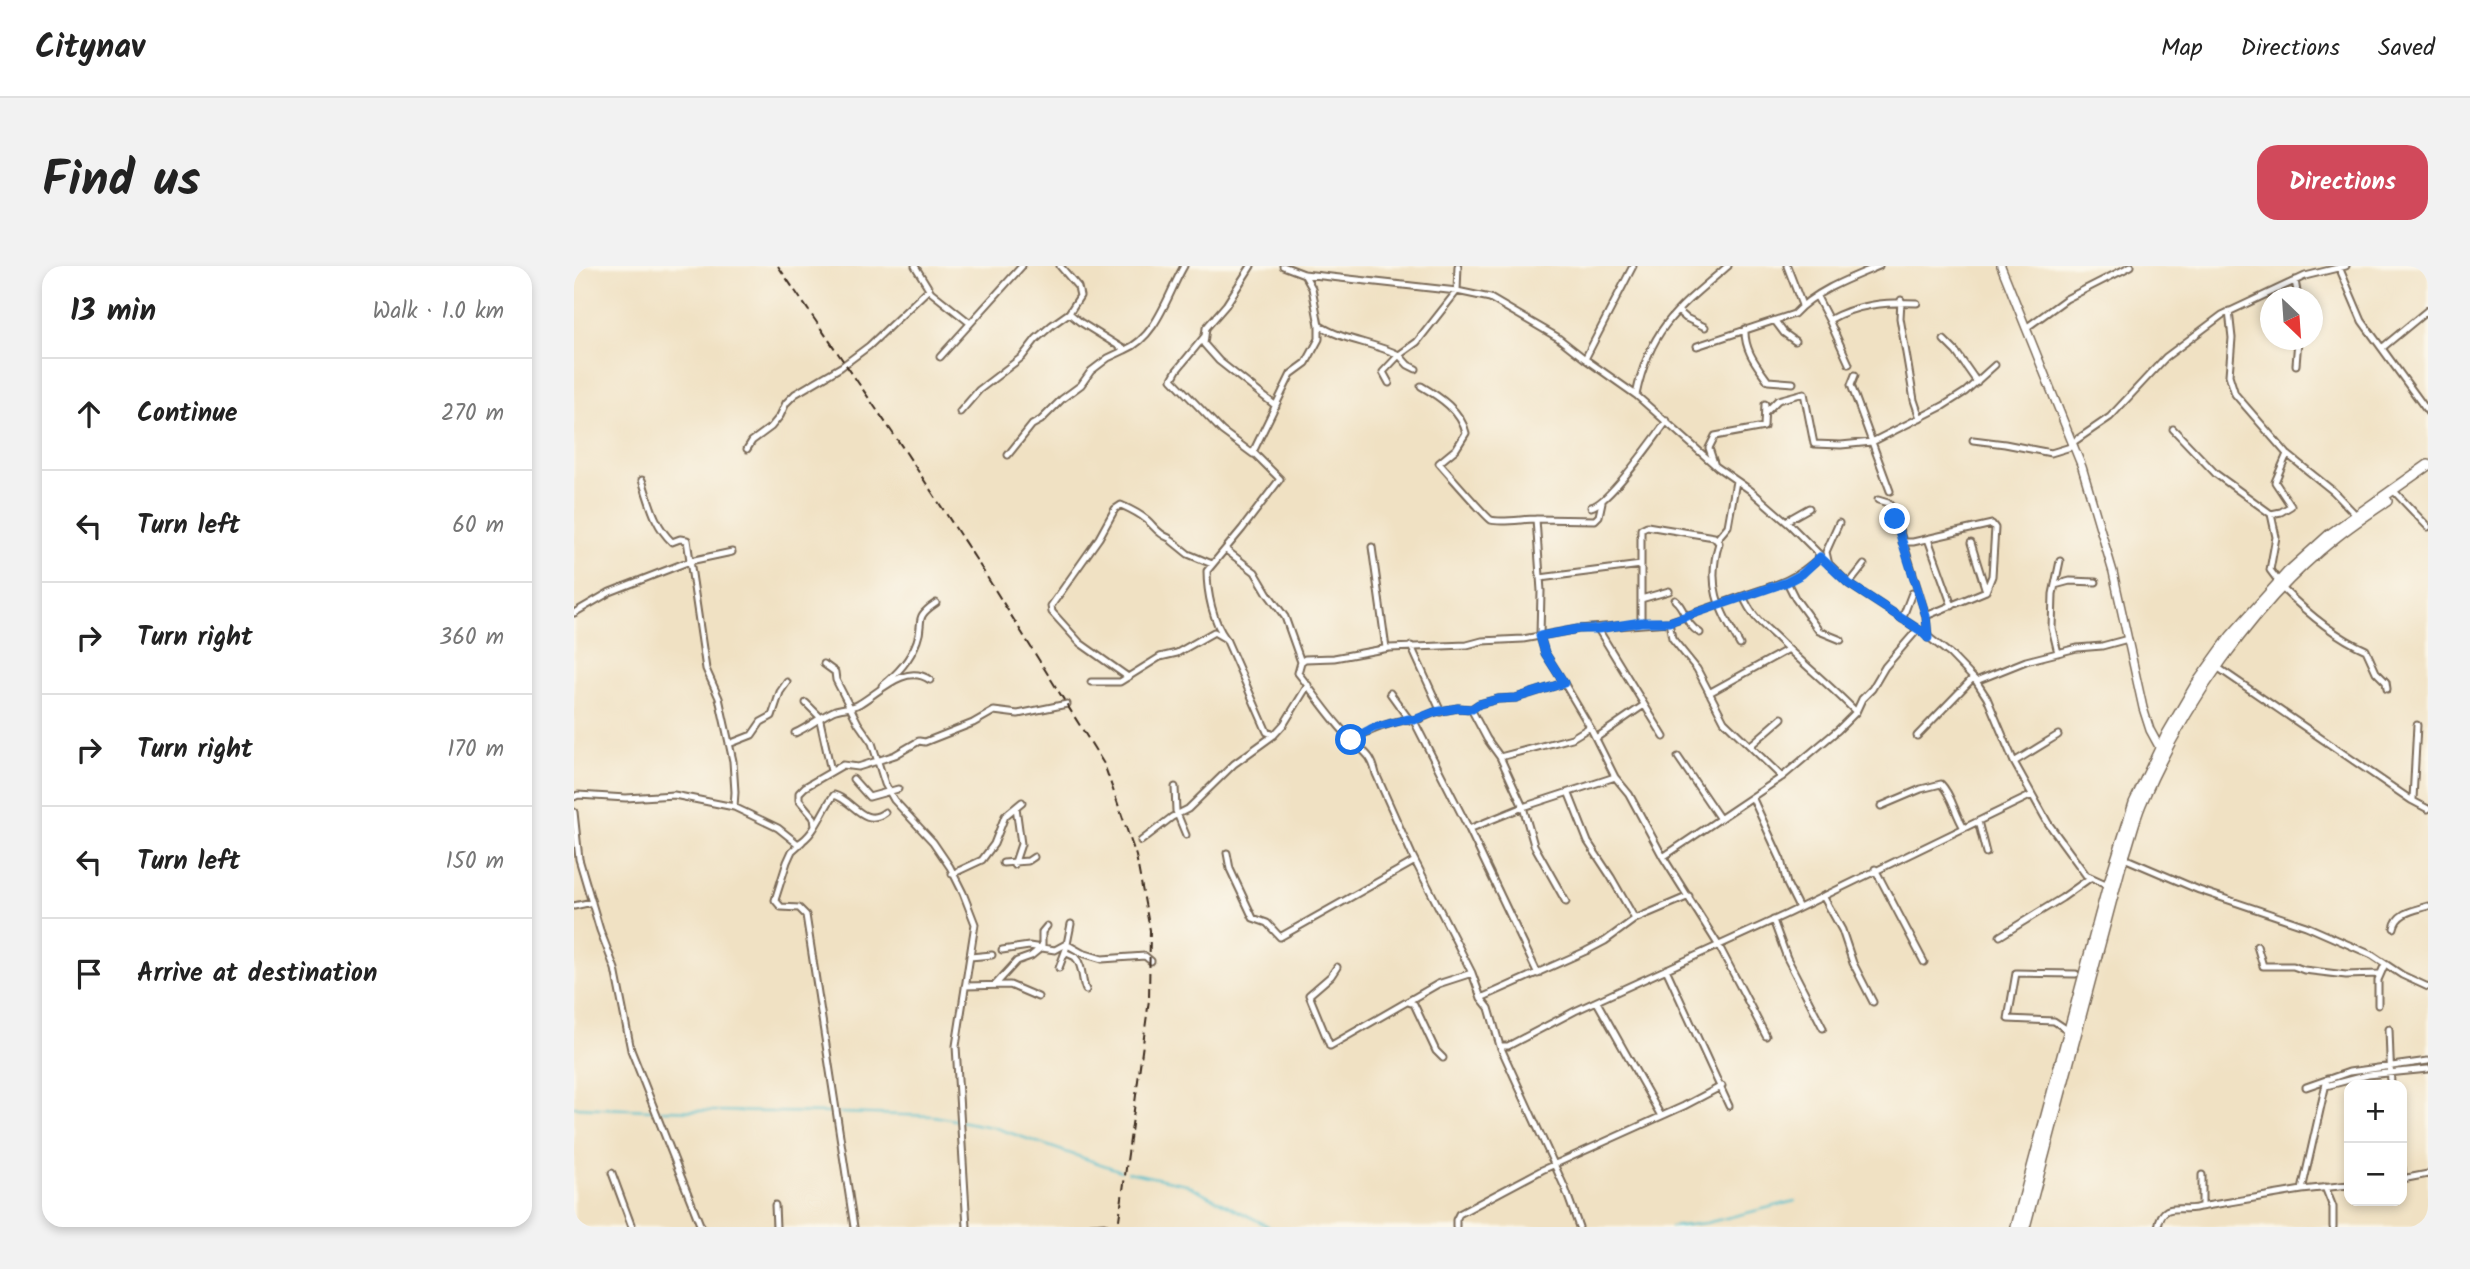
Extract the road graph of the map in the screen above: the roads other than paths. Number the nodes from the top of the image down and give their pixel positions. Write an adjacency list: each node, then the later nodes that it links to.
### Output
1 (915, 266): 19 (street)
2 (1022, 266): 31 (street)
3 (1060, 266): 28 (street)
4 (1184, 266): 41 (street)
5 (1251, 266): 36 (street)
6 (1283, 266): 16 (street)
7 (1458, 266): 20 (street)
8 (1633, 266): 45 (street)
9 (1728, 266): 26 (street)
10 (1787, 266): 24 (street)
11 (1879, 266): 21 (street)
12 (2001, 266): 34 (street)
13 (2129, 266): 34 (street)
14 (2346, 266): 15 (street)
15 (2339, 267): 17 (street); 40 (street)
16 (1304, 274): 20 (street); 32 (street)
17 (2295, 280): 18 (street); 27 (street)
18 (2296, 287)
19 (929, 289): 31 (street); 67 (street)
20 (1457, 291): 43 (street); 45 (street)
21 (1817, 297): 24 (street); 29 (street)
22 (1901, 302): 23 (street); 29 (street); 61 (street)
23 (1917, 303)
24 (1802, 305): 30 (street)
25 (2428, 310): 40 (street)
26 (1678, 311): 33 (street); 55 (street)
27 (2229, 311): 66 (street); 69 (street)
28 (1069, 313): 41 (street); 58 (street)
29 (1829, 320): 46 (street)
30 (1775, 321): 35 (street); 38 (street)
31 (970, 323): 44 (street)
32 (1319, 325): 43 (street); 57 (street)
33 (1705, 327)
34 (2026, 328): 66 (street)
35 (1745, 329): 39 (street); 53 (street)
36 (1204, 337): 57 (street); 68 (street)
37 (1944, 340): 51 (street)
38 (1795, 341)
39 (1696, 345)
40 (2382, 348): 59 (street)
41 (1125, 350): 70 (street)
42 (2297, 350): 48 (street)
43 (1399, 355): 49 (street); 52 (street)
44 (940, 357)
45 (1584, 359): 55 (street)
46 (1849, 365)
47 (1995, 365): 51 (street)
48 (2295, 365)
49 (1416, 369)
50 (1855, 375): 65 (street)
51 (1977, 382): 61 (street)
52 (1389, 383)
53 (1793, 383)
54 (1421, 386): 84 (street)
55 (1636, 395): 62 (street)
56 (1765, 404): 60 (street)
57 (1276, 406): 68 (street)
58 (960, 412)
59 (2428, 412)
60 (1765, 413): 65 (street); 71 (street)
61 (1920, 418): 65 (street)
62 (1667, 422): 71 (street); 79 (street)
63 (2173, 429): 82 (street)
64 (1973, 440): 66 (street)
65 (1872, 442): 76 (street)
66 (2073, 444): 129 (street)
67 (747, 449)
68 (1253, 454): 93 (street)
69 (2287, 454): 82 (street); 83 (street)
70 (1008, 455)
71 (1713, 463): 75 (street)
72 (2428, 465): 77 (main road)
73 (2428, 473): 77 (main road)
74 (642, 480): 96 (street)
75 (1736, 481): 85 (street); 88 (street)
76 (1890, 491)
77 (2394, 491): 83 (main road); 87 (street); 107 (main road)
78 (1878, 500): 90 (street)
79 (1602, 502): 80 (street); 84 (street)
80 (1591, 508)
81 (1810, 508): 85 (street)
82 (2271, 514): 107 (street)
83 (2356, 515): 107 (main road)
84 (1536, 519): 102 (street)
85 (1786, 521): 95 (street)
86 (1839, 523): 100 (street)
87 (2428, 527)
88 (1717, 539): 99 (street); 115 (street)
89 (1928, 539): 90 (street); 109 (street); 116 (street)
90 (1902, 542): 118 (street)
91 (1971, 542): 109 (street)
92 (1372, 547): 133 (street)
93 (1226, 550): 98 (street); 136 (street)
94 (732, 552): 96 (street)
95 (1820, 557): 100 (street); 103 (street)
96 (690, 561): 117 (street); 169 (street)
97 (2060, 561): 106 (street)
98 (1212, 564): 128 (street); 139 (street)
99 (1641, 565): 102 (street); 112 (street)
100 (1829, 565): 105 (street)
101 (1864, 565): 105 (street)
102 (1540, 578): 126 (street)
103 (1787, 582): 111 (street); 130 (street)
104 (2096, 582): 106 (street)
105 (1849, 584): 120 (street)
106 (2055, 585): 135 (street)
107 (2281, 585): 138 (main road); 147 (street); 171 (main road)
108 (1669, 591): 112 (street)
109 (1986, 591): 116 (street)
110 (1912, 593): 120 (street)
111 (1743, 596): 115 (street); 134 (street)
112 (1641, 599): 121 (street)
113 (1675, 600): 119 (street)
114 (936, 603): 146 (street)
115 (1718, 606): 119 (street); 131 (street)
116 (1952, 606): 118 (street)
117 (574, 613)
118 (1926, 616): 127 (street)
119 (1684, 618): 122 (street); 125 (street)
120 (1902, 619): 124 (street)
121 (1641, 622): 122 (street); 123 (street)
122 (1669, 622): 149 (street)
123 (1598, 629): 126 (street); 152 (street)
124 (1918, 629): 127 (street); 156 (street)
125 (1700, 633)
126 (1540, 636): 132 (street); 144 (street)
127 (1928, 638): 141 (street)
128 (1226, 639): 139 (street); 163 (street)
129 (2129, 639): 135 (street); 171 (street)
130 (1841, 640)
131 (1740, 645)
132 (1410, 646): 133 (street); 155 (street)
133 (1386, 648): 136 (street)
134 (1787, 650): 149 (street); 156 (street)
135 (2057, 653): 141 (street)
136 (1301, 662): 145 (street)
137 (824, 664): 153 (street)
138 (2217, 667): 171 (main road); 187 (street)
139 (1128, 677): 143 (street)
140 (930, 680): 146 (street)
141 (1974, 680): 165 (street); 175 (street)
142 (787, 682): 169 (street)
143 (1091, 682)
144 (1564, 683): 154 (street); 161 (street)
145 (1308, 685): 163 (street); 168 (street)
146 (880, 688): 153 (street)
147 (2387, 689)
148 (1390, 693): 159 (street)
149 (1709, 693): 170 (street)
150 (806, 703): 158 (street)
151 (1067, 704): 174 (street)
152 (1644, 705): 166 (street); 167 (street)
153 (852, 708): 158 (street); 174 (street)
154 (1472, 709): 155 (street); 172 (street)
155 (1441, 712): 159 (street)
156 (1856, 712): 178 (street)
157 (1782, 718): 170 (street)
158 (819, 719): 162 (street); 176 (street)
159 (1411, 720): 168 (street); 201 (street)
160 (2417, 724): 187 (street)
161 (1590, 727): 167 (street); 172 (street)
162 (795, 733)
163 (1274, 735): 196 (street)
164 (2058, 735): 175 (street)
165 (1917, 736)
166 (1664, 737)
167 (1596, 738): 177 (street)
168 (1351, 740): 210 (street)
169 (729, 744): 190 (street)
170 (1751, 745): 178 (street)
171 (2162, 752): 209 (main road); 216 (main road)
172 (1500, 757): 192 (street)
173 (1678, 757): 197 (street)
174 (878, 760): 176 (street); 182 (street)
175 (2014, 762): 184 (street)
176 (831, 771): 199 (street)
177 (1615, 777): 183 (street); 208 (street)
178 (1782, 777): 186 (street)
179 (853, 779): 182 (street)
180 (1175, 788): 196 (street)
181 (898, 789): 182 (street)
182 (889, 790): 214 (street)
183 (1569, 794): 192 (street); 224 (street)
184 (2032, 795): 198 (street); 215 (street)
185 (574, 797): 190 (street)
186 (1753, 799): 197 (street); 223 (street)
187 (2411, 800): 193 (street)
188 (1022, 802): 191 (street)
189 (1881, 806): 200 (street)
190 (734, 807): 204 (street)
191 (1016, 807): 212 (street); 214 (street)
192 (1523, 807): 201 (street); 220 (street)
193 (2428, 809)
194 (574, 812): 219 (street)
195 (885, 812): 199 (street)
196 (1177, 815): 202 (street); 203 (street)
197 (1720, 819): 208 (street)
198 (1978, 821): 200 (street); 206 (street)
199 (815, 826): 204 (street)
200 (1964, 828): 213 (street)
201 (1469, 829): 245 (street)
202 (1186, 835)
203 (1141, 841)
204 (802, 842): 287 (street)
205 (1227, 853): 210 (street)
206 (1986, 853)
207 (1034, 857): 212 (street)
208 (1663, 857): 217 (street)
209 (2124, 858): 240 (street); 293 (main road)
210 (1415, 861): 244 (street)
211 (1003, 863): 212 (street)
212 (1015, 863)
213 (1875, 869): 218 (street); 239 (street)
214 (952, 874): 237 (street)
215 (2090, 878): 216 (street); 229 (street)
216 (2108, 885): 260 (main road)
217 (1689, 896): 224 (street); 231 (street)
218 (1823, 896): 223 (street); 256 (street)
219 (592, 902): 221 (street); 285 (street)
220 (1566, 902)
221 (574, 906)
222 (2428, 906): 228 (street)
223 (1799, 908): 225 (street)
224 (1635, 919): 245 (street)
225 (1773, 920): 231 (street); 258 (street)
226 (1071, 924): 230 (street)
227 (1047, 926): 233 (street)
228 (2395, 928)
229 (2000, 936)
230 (1066, 944): 233 (street); 235 (street); 238 (street)
231 (1719, 946): 243 (street); 261 (street)
232 (2257, 946): 247 (street)
233 (1042, 947): 234 (street); 248 (street)
234 (1002, 950)
235 (1065, 952): 242 (street); 251 (street)
236 (992, 955): 237 (street)
237 (970, 957): 249 (street)
238 (1151, 961)
239 (1924, 962)
240 (2385, 964): 247 (street); 250 (street)
241 (1337, 967): 254 (street)
242 (1059, 968)
243 (1666, 969): 255 (street); 269 (street)
244 (1472, 973): 253 (street); 254 (street)
245 (1538, 974): 253 (street)
246 (2076, 974): 260 (street)
247 (2379, 974): 257 (street)
248 (995, 985): 249 (street); 252 (street)
249 (965, 986): 288 (street)
250 (2428, 987)
251 (1086, 990)
252 (1038, 997)
253 (1481, 998): 262 (street)
254 (1408, 1002): 263 (street)
255 (1597, 1002): 262 (street); 272 (street)
256 (1873, 1002)
257 (2378, 1005)
258 (1823, 1028)
259 (2389, 1029): 266 (street)
260 (2069, 1031): 292 (main road)
261 (1766, 1036)
262 (1500, 1046): 273 (street)
263 (1443, 1058)
264 (2428, 1061): 266 (street)
265 (2428, 1069): 266 (street)
266 (2389, 1070): 267 (street); 268 (street)
267 (2390, 1080)
268 (2327, 1082): 270 (street); 280 (street)
269 (1722, 1086): 271 (street); 272 (street)
270 (2306, 1087)
271 (1730, 1106)
272 (1661, 1116): 273 (street)
273 (1554, 1165): 290 (street); 291 (street)
274 (612, 1173): 284 (street)
275 (2428, 1174): 277 (street)
276 (2202, 1175): 282 (street)
277 (2407, 1178)
278 (2344, 1185): 279 (street)
279 (2325, 1187): 280 (street); 295 (street)
280 (2302, 1190): 282 (street)
281 (775, 1205): 286 (street)
282 (2200, 1207): 294 (street)
283 (1104, 1226): 289 (street)
284 (632, 1227)
285 (701, 1227)
286 (776, 1227)
287 (853, 1227)
288 (967, 1227)
289 (1091, 1227)
290 (1456, 1227)
291 (1579, 1227)
292 (2016, 1227)
293 (2025, 1227)
294 (2158, 1227)
295 (2333, 1227)

